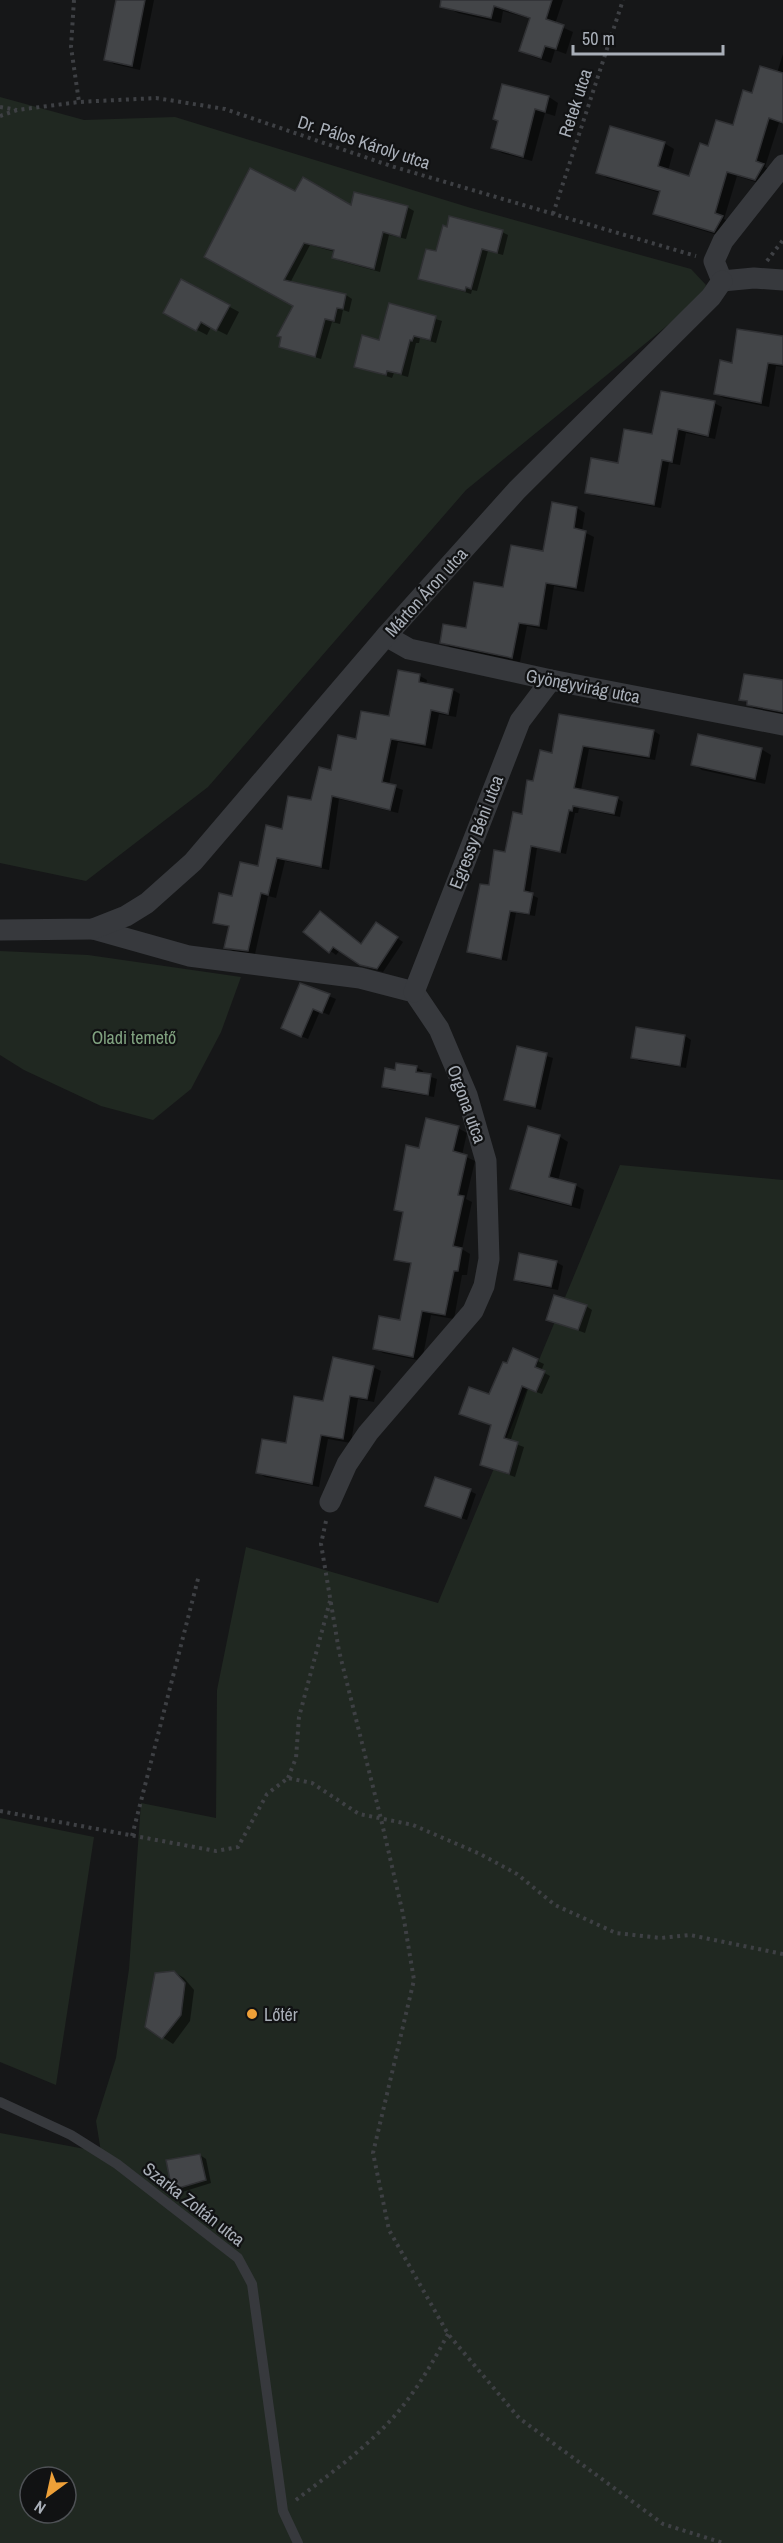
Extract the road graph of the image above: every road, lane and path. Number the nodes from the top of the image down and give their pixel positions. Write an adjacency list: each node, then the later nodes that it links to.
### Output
1 (74, 0): 3 (path)
2 (623, 0): 8 (path, Retek utca)
3 (79, 102): 5 (path, Dr. Pálos Károly utca); 8 (path, Dr. Pálos Károly utca)
4 (0, 107): 5 (path)
5 (17, 110): 6 (path, Dr. Pálos Károly utca)
6 (0, 116)
7 (783, 165): 9 (street)
8 (553, 214): 9 (path, Dr. Pálos Károly utca)
9 (714, 261): 11 (street)
10 (783, 280): 11 (street)
11 (722, 281): 12 (street, Márton Áron utca)
12 (386, 636): 13 (street, Gyöngyvirág utca); 15 (street, Márton Áron utca)
13 (551, 680): 14 (street, Gyöngyvirág utca); 17 (street, Egressy Béni utca)
14 (783, 725)
15 (93, 929): 16 (street, Márton Áron utca); 17 (street)
16 (0, 930)
17 (414, 992): 18 (street, Orgona utca)
18 (330, 1502): 20 (path)
19 (199, 1575): 24 (path)
20 (330, 1600): 21 (path); 23 (path)
21 (288, 1778): 23 (path); 24 (path)
22 (0, 1810): 24 (path)
23 (381, 1819): 25 (path); 27 (path)
24 (132, 1836)
25 (783, 1954)
26 (0, 2102): 28 (lane, Szarka Zoltán utca)
27 (448, 2334): 28 (path); 30 (path)
28 (283, 2511): 29 (lane, Szarka Zoltán utca)
29 (298, 2543)
30 (723, 2543)

